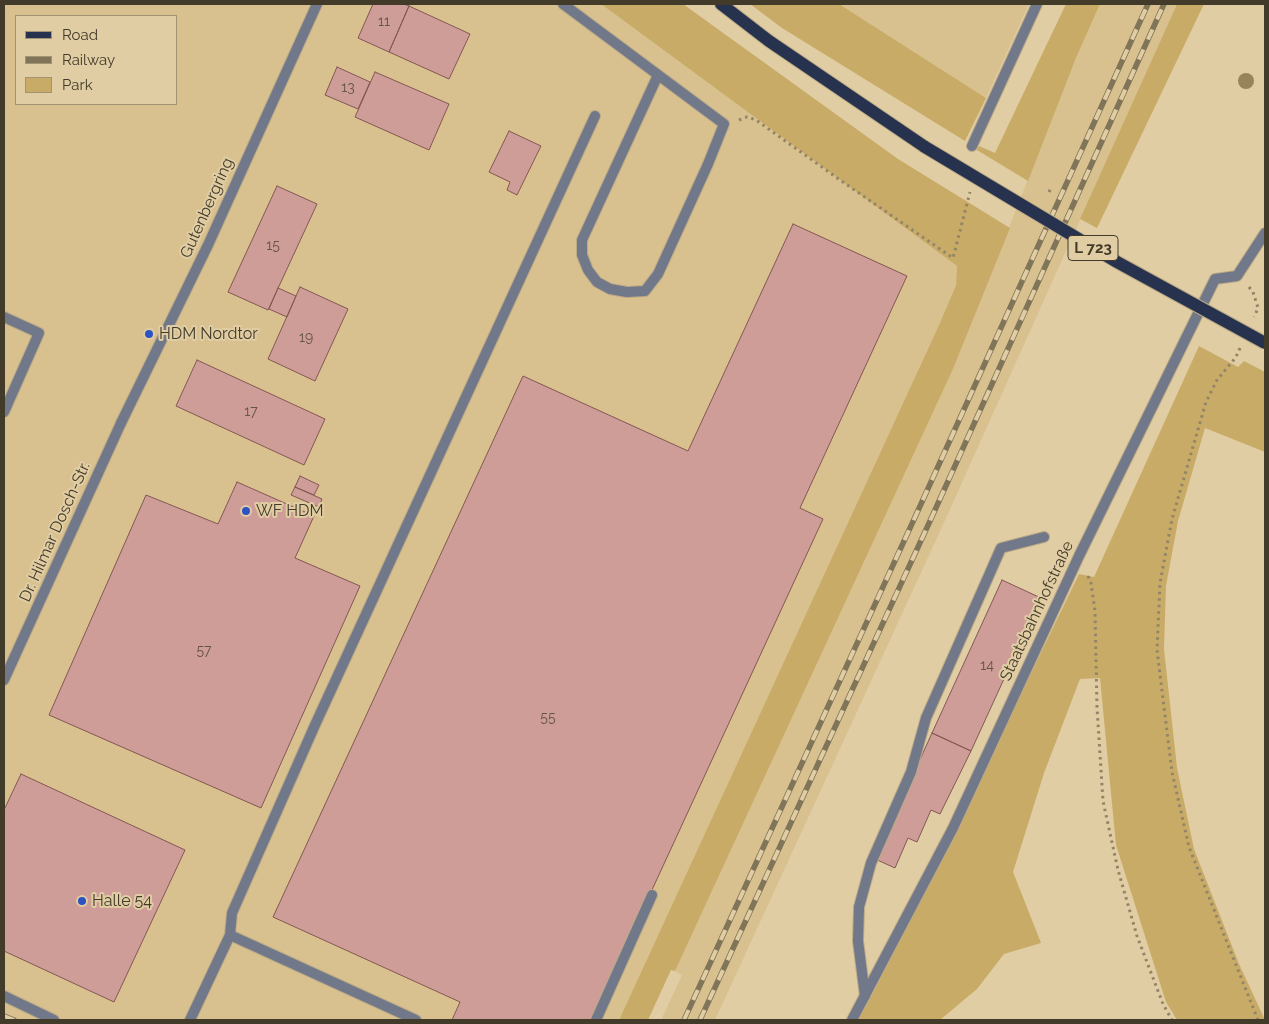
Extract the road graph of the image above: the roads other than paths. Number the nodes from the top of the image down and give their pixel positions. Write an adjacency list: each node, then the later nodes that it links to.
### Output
1 (317, 4): 12 (street, Gutenbergring)
2 (562, 4): 5 (street)
3 (720, 4): 10 (main road, L 723, bridge)
4 (1037, 4): 7 (street)
5 (658, 75): 5 (street)
6 (595, 116): 16 (street)
7 (972, 146)
8 (1265, 233): 18 (street, Staatsbahnhofstraße)
9 (4, 317): 11 (street)
10 (1265, 343)
11 (4, 412)
12 (121, 423): 14 (street, Dr. Hilmar Dosch-Str.)
13 (1044, 537): 18 (street)
14 (4, 680)
15 (652, 895): 22 (street)
16 (230, 935): 20 (street); 21 (street)
17 (4, 996): 19 (street)
18 (865, 996): 23 (street, Staatsbahnhofstraße)
19 (54, 1020)
20 (190, 1020)
21 (416, 1020)
22 (596, 1020)
23 (852, 1020)

